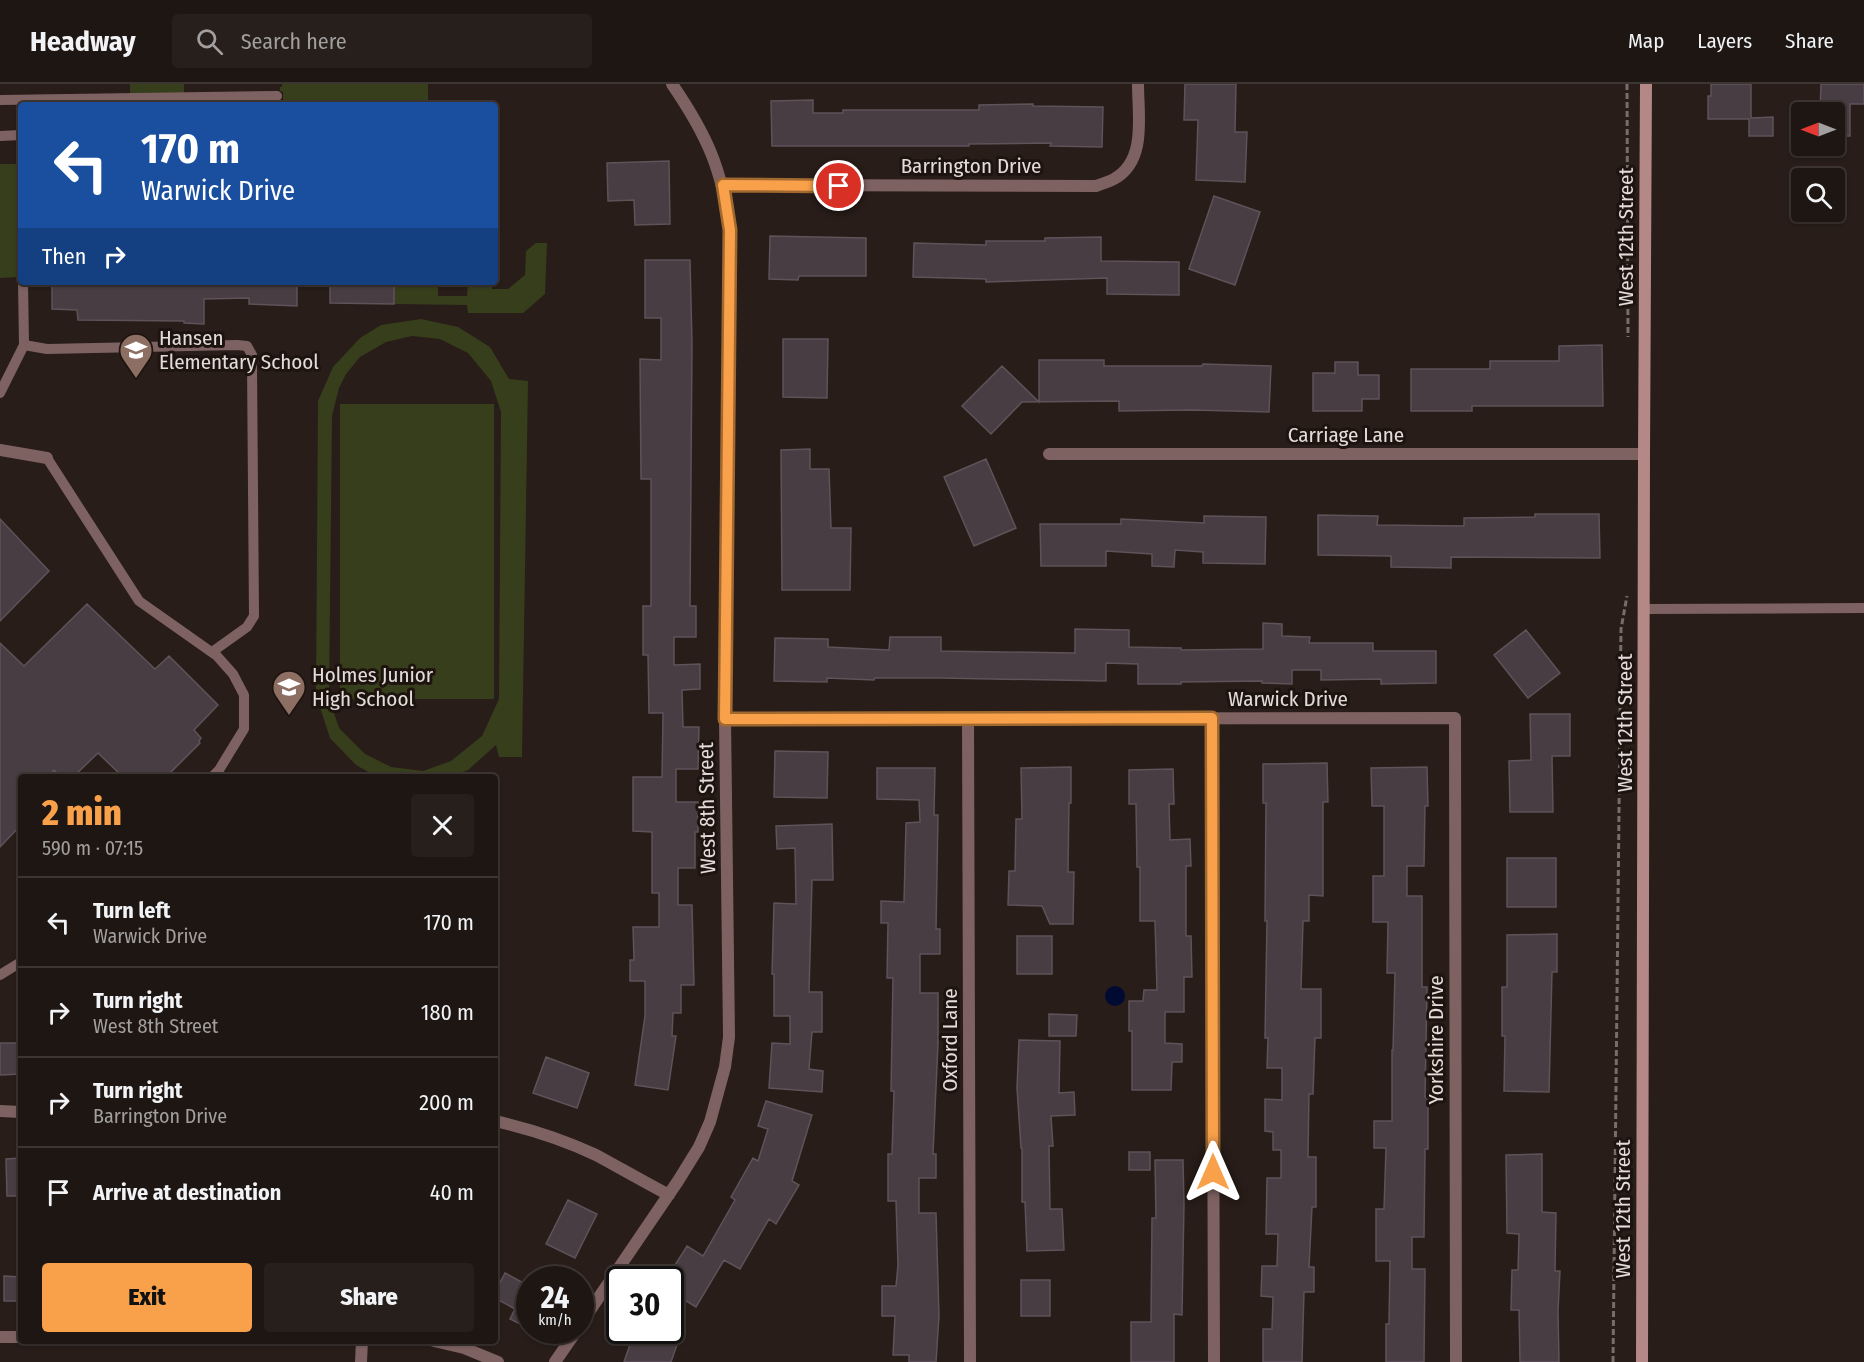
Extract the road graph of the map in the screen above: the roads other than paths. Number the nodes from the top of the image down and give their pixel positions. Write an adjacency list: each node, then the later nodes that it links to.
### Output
1 (672, 84): 8 (street, West 8th Street)
2 (1138, 84): 8 (street, Barrington Drive)
3 (1647, 84): 14 (main road, West 12th Street)
4 (277, 96): 5 (lane)
5 (0, 100)
6 (18, 135): 7 (lane)
7 (0, 136)
8 (723, 185): 22 (street, West 8th Street)
9 (23, 285): 10 (lane)
10 (24, 345): 11 (lane); 18 (lane)
11 (0, 393)
12 (0, 450): 15 (street)
13 (1049, 454): 14 (street, Carriage Lane)
14 (1644, 454): 17 (main road, West 12th Street)
15 (47, 458): 18 (lane)
16 (1864, 608): 17 (lane)
17 (1644, 609): 42 (main road, West 12th Street)
18 (212, 652): 23 (lane)
19 (968, 718): 20 (street, Warwick Drive); 22 (street, Warwick Drive); 39 (street, Oxford Lane)
20 (1212, 718): 21 (street, Warwick Drive); 40 (street)
21 (1455, 718): 41 (street, Yorkshire Drive)
22 (725, 719): 29 (street, West 8th Street)
23 (215, 774)
24 (18, 964): 25 (lane)
25 (0, 975)
26 (0, 1111): 27 (street)
27 (18, 1112)
28 (498, 1122): 29 (street)
29 (669, 1195): 30 (street, West 8th Street)
30 (594, 1305)
31 (0, 1337): 32 (street)
32 (18, 1337)
33 (362, 1344): 36 (street)
34 (447, 1344): 37 (street)
35 (567, 1344): 38 (street)
36 (361, 1362)
37 (498, 1362)
38 (555, 1362)
39 (970, 1362)
40 (1214, 1362)
41 (1456, 1362)
42 (1642, 1362)

